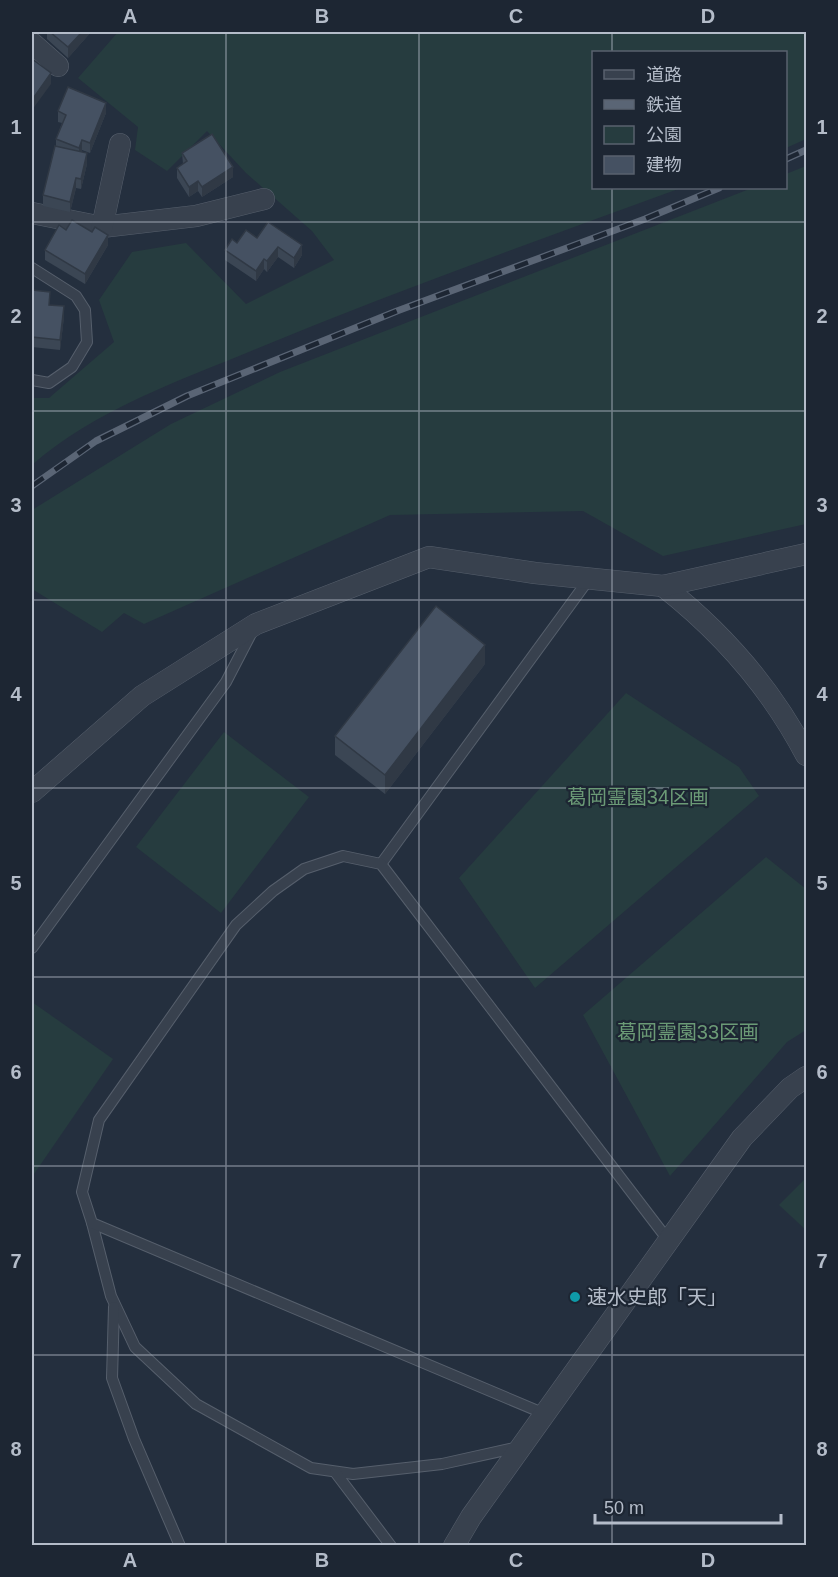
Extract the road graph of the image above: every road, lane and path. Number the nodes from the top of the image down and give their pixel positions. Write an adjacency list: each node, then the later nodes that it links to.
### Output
1 (32, 43): 2 (street)
2 (58, 66)
3 (120, 144): 6 (street)
4 (264, 199): 6 (street)
5 (32, 213): 6 (street)
6 (102, 227)
7 (32, 268): 8 (lane)
8 (32, 380)
9 (807, 554): 11 (street)
10 (589, 579): 11 (street); 12 (street); 15 (lane)
11 (663, 586): 13 (street)
12 (256, 624): 14 (street); 16 (lane)
13 (807, 755)
14 (32, 792)
15 (381, 864): 18 (lane); 19 (lane)
16 (32, 948)
17 (807, 1077): 19 (street)
18 (92, 1223): 20 (lane); 21 (lane)
19 (668, 1240): 21 (street)
20 (114, 1303): 23 (lane); 24 (lane)
21 (545, 1414): 22 (street)
22 (521, 1447): 23 (lane); 26 (street)
23 (335, 1472): 25 (lane)
24 (180, 1545)
25 (391, 1545)
26 (454, 1545)

